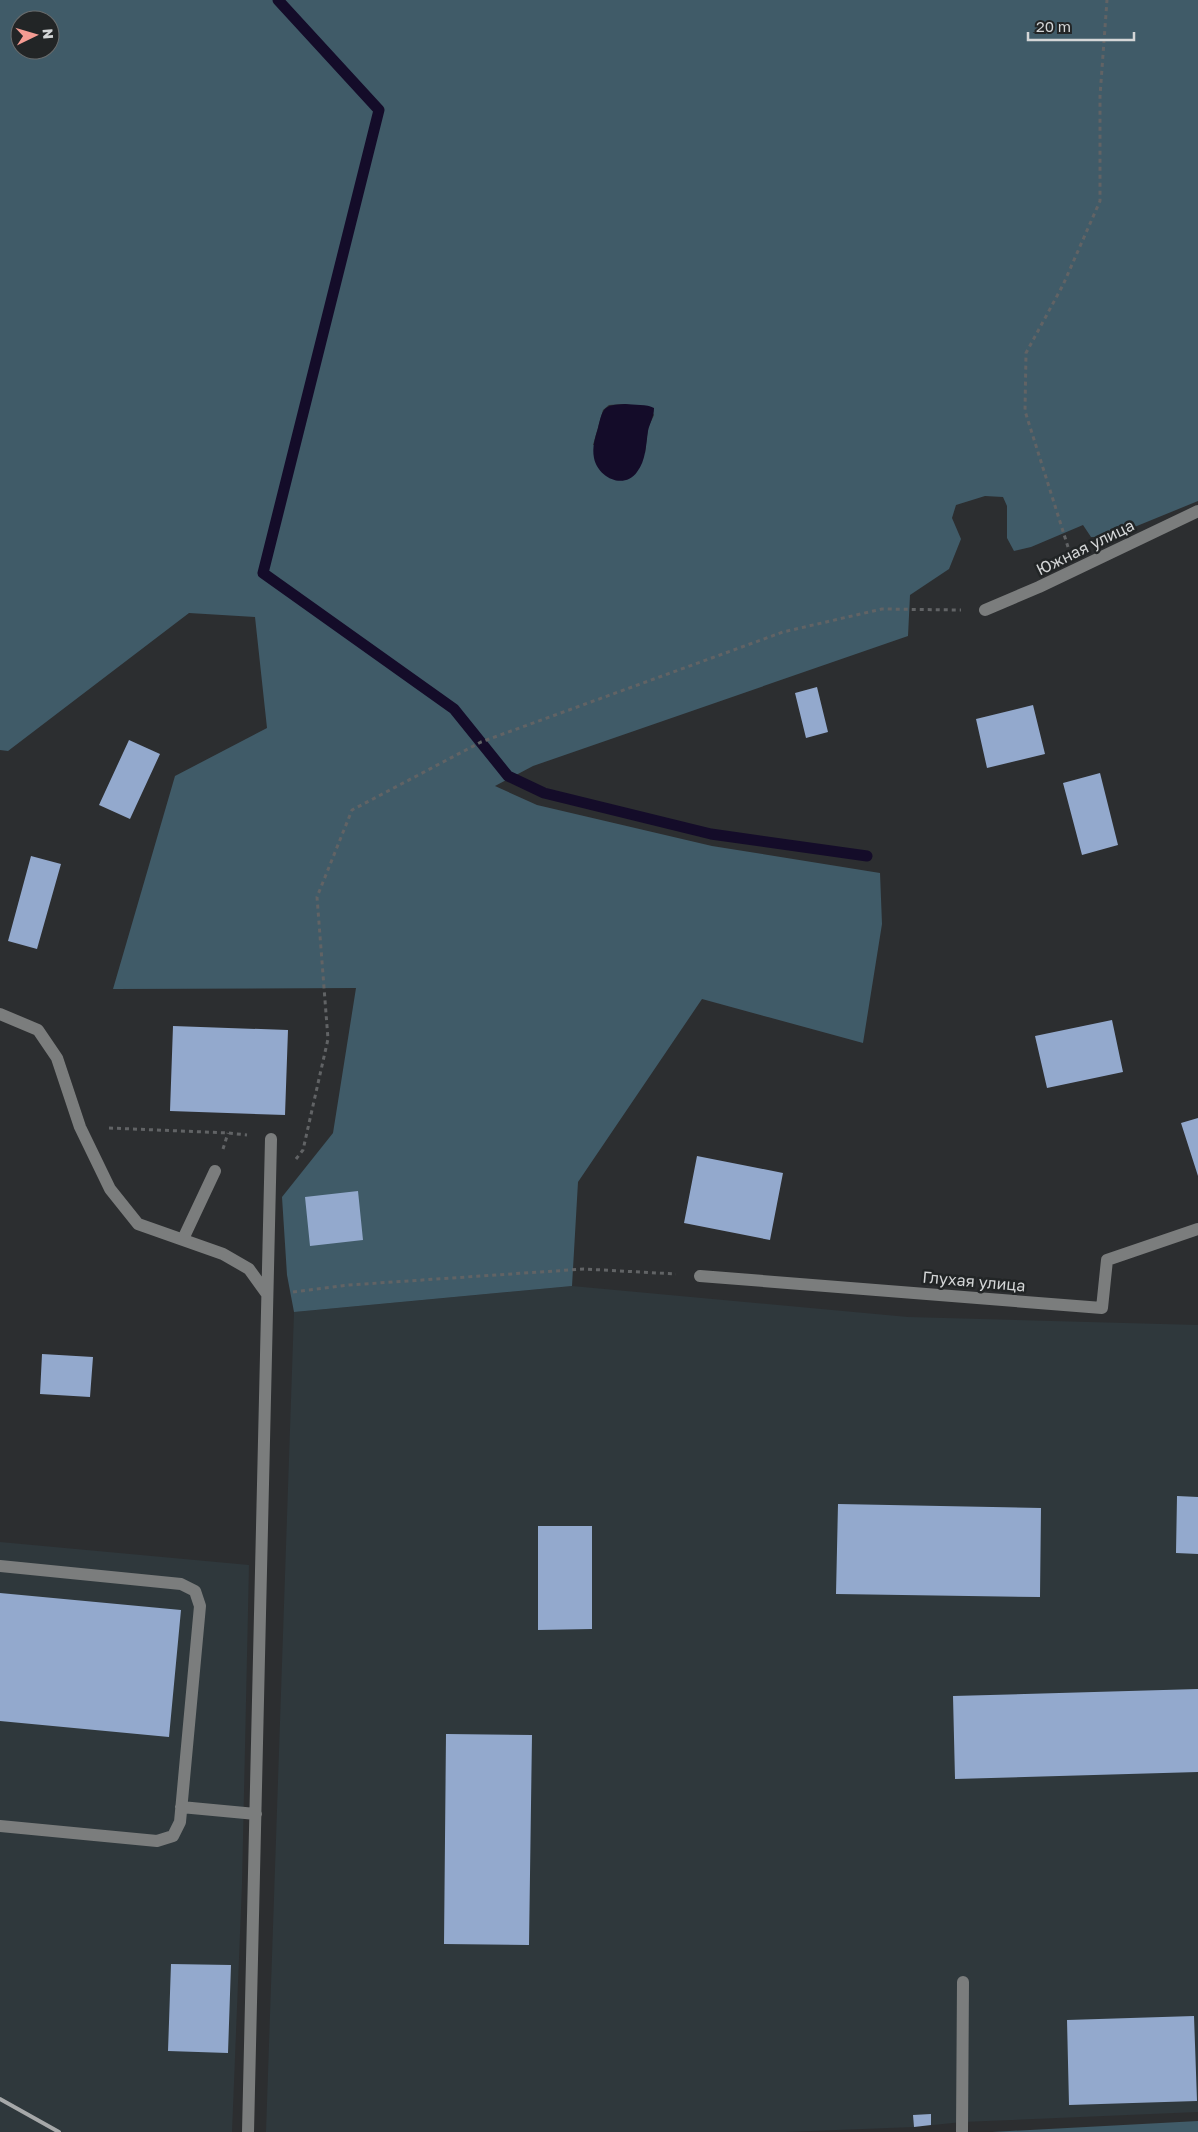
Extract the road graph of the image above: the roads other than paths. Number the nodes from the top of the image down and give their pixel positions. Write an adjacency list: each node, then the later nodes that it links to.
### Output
1 (1198, 511): 2 (street, Южная улица)
2 (985, 610)
3 (0, 1014): 7 (street)
4 (271, 1139): 9 (street)
5 (216, 1172): 7 (street)
6 (1198, 1229): 8 (street, Глухая улица)
7 (183, 1240): 9 (street)
8 (700, 1276)
9 (267, 1294): 12 (street)
10 (0, 1566): 11 (street)
11 (182, 1807): 12 (street); 13 (street)
12 (256, 1814): 15 (street)
13 (0, 1826)
14 (963, 1982): 16 (street)
15 (248, 2132)
16 (962, 2132)

